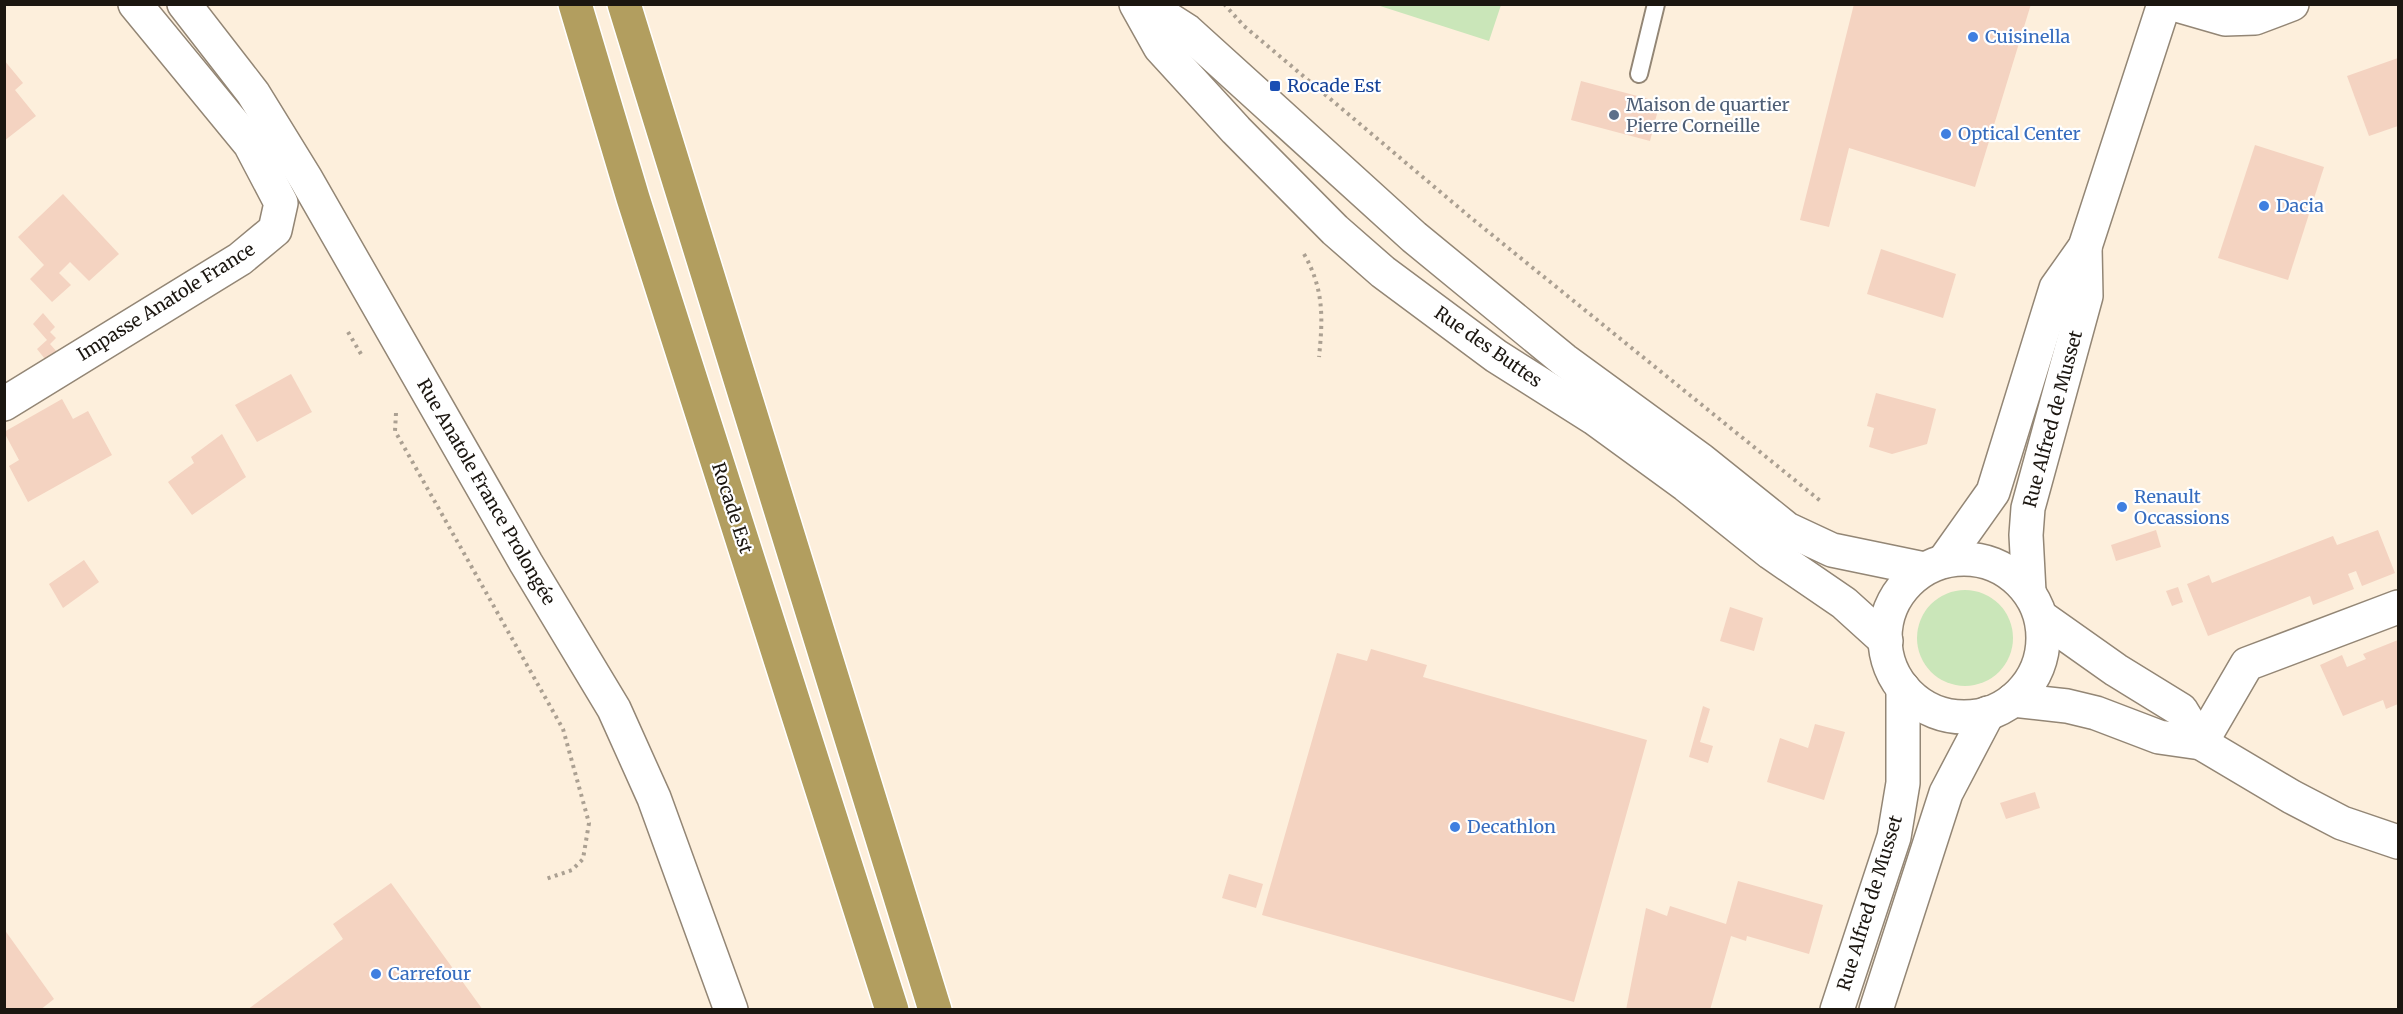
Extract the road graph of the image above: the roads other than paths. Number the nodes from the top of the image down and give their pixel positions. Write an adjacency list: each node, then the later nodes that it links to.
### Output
1 (135, 4): 13 (street, Impasse Anatole France)
2 (184, 4): 23 (street, Rue Anatole France Prolongée)
3 (575, 4): 24 (highway, Rocade Est)
4 (624, 4): 22 (highway)
5 (1136, 4): 17 (street, Rue des Buttes)
6 (1145, 4): 14 (street, Rue des Buttes)
7 (1656, 4): 11 (lane)
8 (2164, 4): 12 (street, Rue Alfred de Musset)
9 (2173, 4): 10 (street)
10 (2292, 4)
11 (1639, 74)
12 (2085, 247): 14 (street, Rue Alfred de Musset); 15 (street, Rue Alfred de Musset)
13 (4, 404)
14 (1934, 565): 15 (street); 17 (street)
15 (2035, 605): 19 (street); 20 (street)
16 (2398, 607): 20 (street)
17 (1886, 641): 18 (street)
18 (1904, 688): 19 (street); 25 (street, Rue Alfred de Musset)
19 (2000, 707): 20 (street); 26 (street, Rue Alfred de Musset)
20 (2201, 743): 21 (street)
21 (2398, 842)
22 (931, 996)
23 (731, 1010)
24 (892, 1010)
25 (1837, 1010)
26 (1876, 1010)

